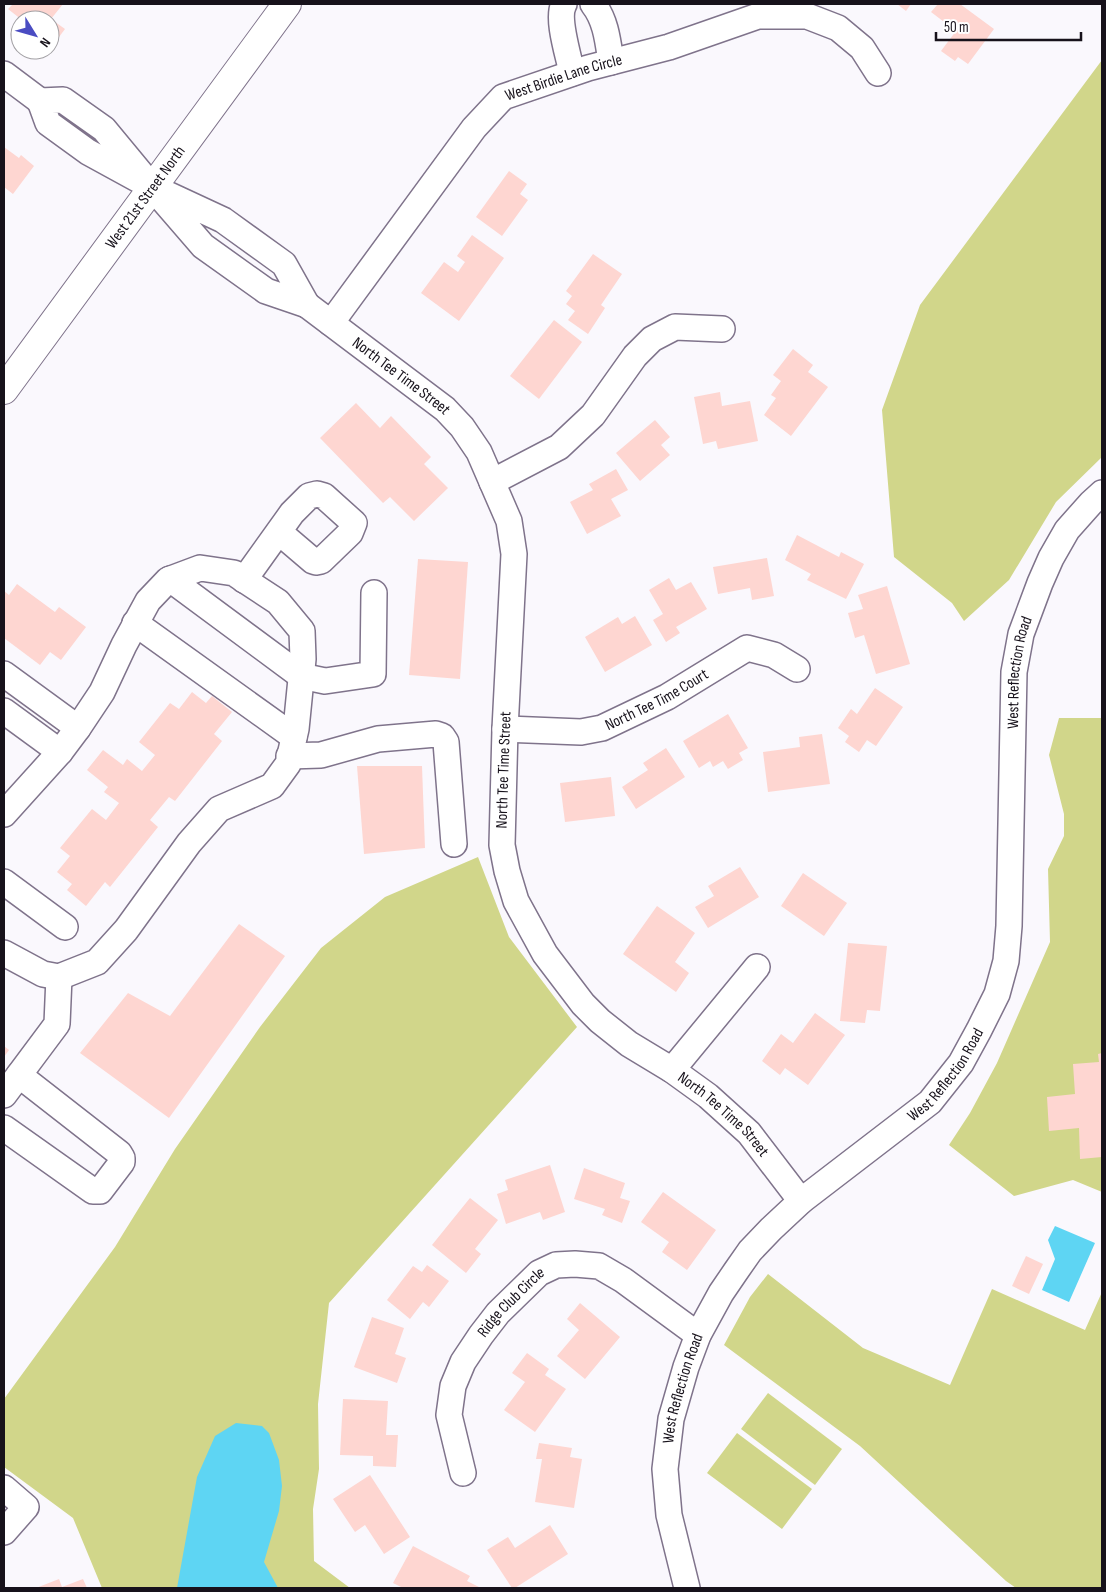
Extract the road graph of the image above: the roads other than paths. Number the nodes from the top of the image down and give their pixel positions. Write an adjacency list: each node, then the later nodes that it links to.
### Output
1 (287, 4): 8 (main road, West 21st Street North)
2 (564, 4): 5 (street)
3 (593, 4): 4 (street)
4 (611, 62): 5 (street, West Birdie Lane Circle); 6 (street, West Birdie Lane Circle)
5 (572, 73): 10 (street, West Birdie Lane Circle)
6 (878, 73)
7 (4, 74): 8 (street, North Tee Time Street)
8 (152, 187): 9 (street, North Tee Time Street); 9 (street, North Tee Time Street); 12 (main road, West 21st Street North)
9 (307, 305): 10 (street, North Tee Time Street)
10 (331, 323): 13 (street, North Tee Time Street)
11 (722, 329): 13 (street)
12 (4, 390)
13 (492, 482): 25 (street, North Tee Time Street)
14 (1102, 493): 39 (street, West Reflection Road)
15 (279, 532): 17 (street)
16 (170, 579): 17 (street); 19 (street); 22 (street)
17 (244, 580): 22 (street)
18 (374, 593): 22 (street)
19 (135, 623): 24 (street); 26 (street)
20 (796, 669): 25 (street, North Tee Time Court)
21 (4, 674): 24 (street)
22 (301, 676): 26 (street)
23 (4, 711): 27 (street)
24 (78, 728): 27 (street)
25 (506, 729): 35 (street, North Tee Time Street)
26 (292, 747): 29 (street); 34 (street)
27 (60, 752): 28 (street)
28 (4, 814)
29 (454, 844)
30 (4, 882): 31 (street)
31 (65, 927)
32 (6, 958): 34 (street)
33 (757, 967): 35 (street)
34 (59, 977): 36 (street)
35 (672, 1070): 39 (street, North Tee Time Street)
36 (19, 1075): 37 (street); 38 (street)
37 (4, 1095)
38 (4, 1128)
39 (801, 1201): 40 (street, West Reflection Road)
40 (698, 1335): 41 (street, Ridge Club Circle); 44 (street, West Reflection Road)
41 (463, 1473)
42 (4, 1488): 43 (street)
43 (4, 1532)
44 (686, 1588)

